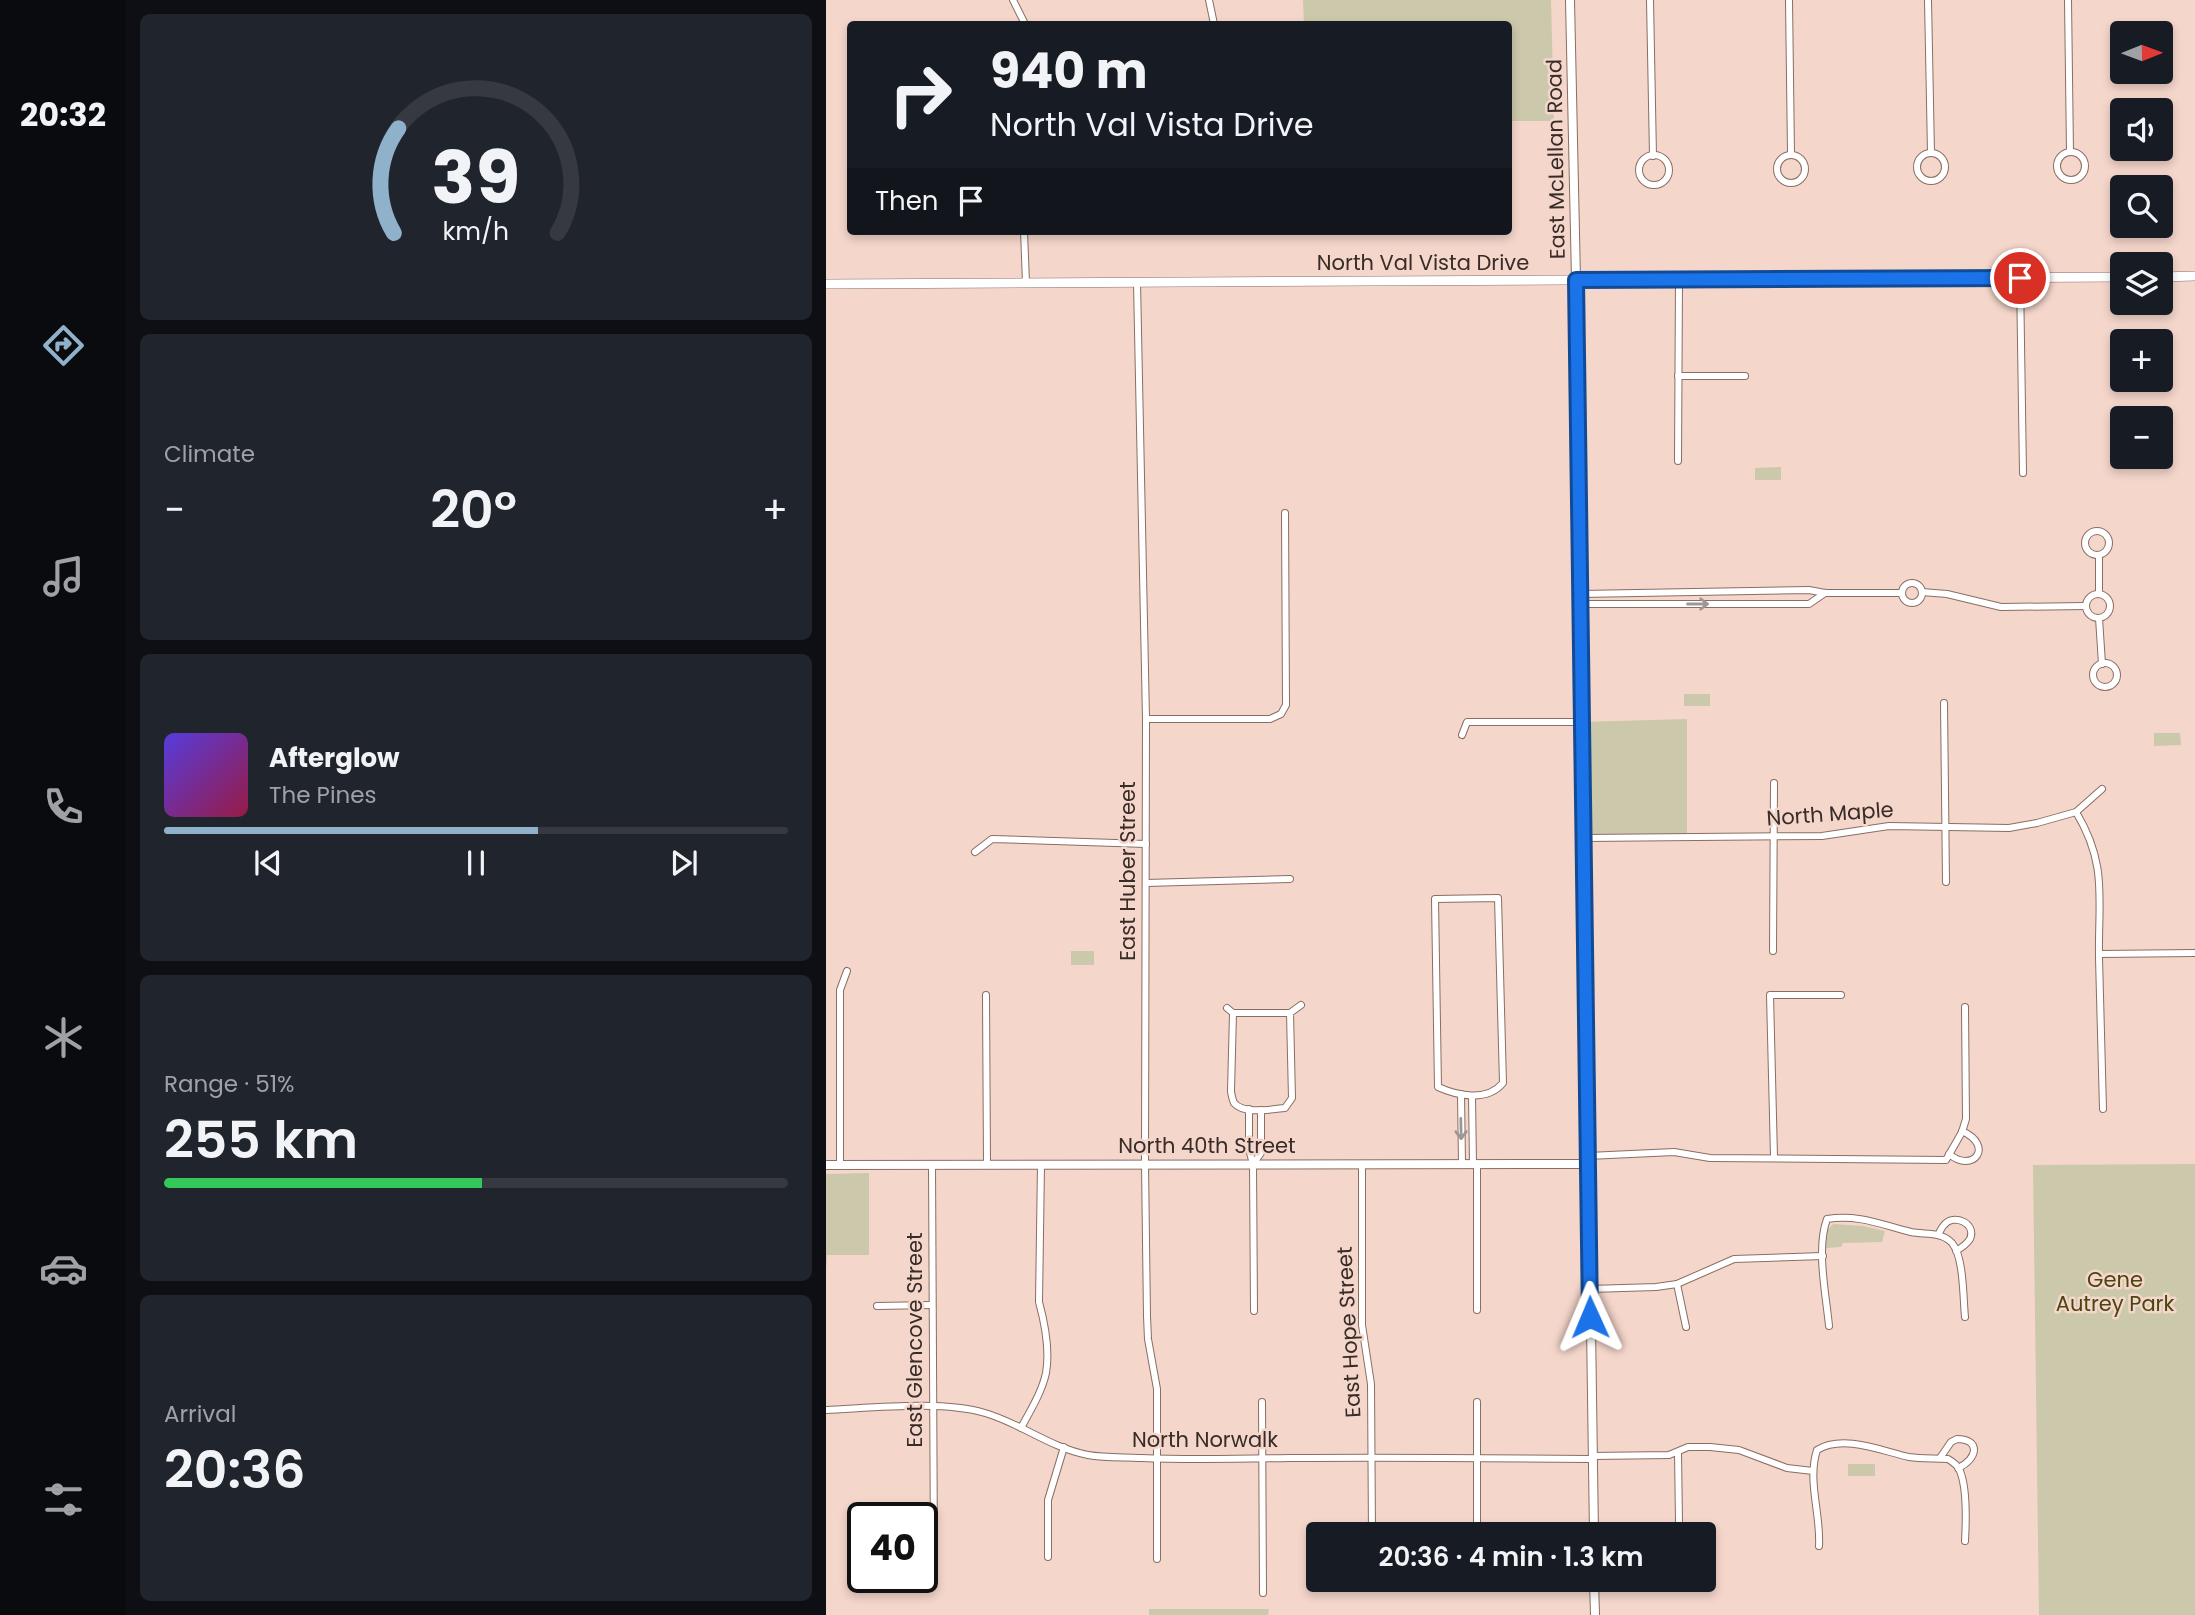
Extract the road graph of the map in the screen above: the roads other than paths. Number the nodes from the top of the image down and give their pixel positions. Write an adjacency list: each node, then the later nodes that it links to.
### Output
1 (1013, 0): 8 (street)
2 (1209, 0): 9 (street)
3 (1570, 0): 20 (street, East McLellan Road)
4 (1650, 0): 13 (street)
5 (1788, 0): 12 (street)
6 (1928, 0): 11 (street)
7 (2068, 0): 10 (street)
8 (1024, 21)
9 (1213, 21)
10 (2070, 152): 10 (street)
11 (1931, 153): 11 (street)
12 (1791, 154): 12 (street)
13 (1653, 156): 13 (street)
14 (1024, 235): 22 (street)
15 (2195, 276): 17 (main road)
16 (2110, 277): 18 (main road, North Val Vista Drive)
17 (2173, 277)
18 (2020, 278): 19 (main road, North Val Vista Drive); 27 (street)
19 (1679, 279): 20 (main road, North Val Vista Drive); 24 (street)
20 (1576, 280): 21 (main road, North Val Vista Drive); 37 (street, East McLellan Road)
21 (1137, 282): 22 (main road, North Val Vista Drive); 48 (street, East Huber Street)
22 (1026, 283): 23 (main road, North Val Vista Drive)
23 (826, 284)
24 (1678, 376): 25 (street); 26 (street)
25 (1745, 376)
26 (1678, 461)
27 (2023, 473)
28 (1285, 513): 48 (street)
29 (2099, 555): 38 (street)
30 (1768, 592): 34 (street); 35 (street); 43 (street)
31 (1922, 592): 36 (street); 36 (street); 44 (street)
32 (1607, 593): 33 (street); 37 (street); 39 (street)
33 (1623, 593): 34 (street); 41 (street)
34 (1657, 593): 42 (street)
35 (1825, 593): 36 (street); 43 (street)
36 (1902, 593)
37 (1580, 594): 40 (street, East McLellan Road)
38 (2099, 594): 44 (street); 45 (street)
39 (1607, 603): 40 (street); 41 (street)
40 (1581, 604): 49 (street, East McLellan Road)
41 (1624, 604): 42 (street)
42 (1656, 604): 43 (street, one-way to 43)
43 (1768, 604)
44 (2086, 606): 45 (street)
45 (2099, 618): 46 (street)
46 (2102, 664)
47 (1944, 703): 54 (street)
48 (1146, 719): 57 (street, East Huber Street)
49 (1582, 722): 50 (street); 56 (street, East McLellan Road)
50 (1462, 735)
51 (1774, 783): 55 (street)
52 (2102, 789): 53 (street)
53 (2076, 811): 54 (street, North Maple); 64 (street)
54 (1945, 828): 55 (street, North Maple); 60 (street)
55 (1773, 836): 56 (street, North Maple); 62 (street)
56 (1584, 838): 83 (street, East McLellan Road)
57 (1146, 844): 58 (street); 61 (street, East Huber Street)
58 (975, 852)
59 (1290, 879): 61 (street)
60 (1946, 882)
61 (1146, 883): 88 (street, East Huber Street)
62 (1773, 951)
63 (2195, 953): 64 (street)
64 (2099, 954): 76 (street)
65 (847, 971): 93 (street)
66 (986, 995): 86 (street)
67 (1841, 995): 82 (street)
68 (1301, 1005): 72 (street)
69 (1227, 1007): 71 (street)
70 (1965, 1007): 80 (street)
71 (1233, 1013): 72 (street); 75 (street)
72 (1290, 1013): 77 (street)
73 (1461, 1094): 74 (street); 74 (street); 91 (street, one-way to 91)
74 (1472, 1096): 92 (street)
75 (1249, 1109): 77 (street); 78 (street)
76 (2103, 1109)
77 (1261, 1110): 79 (street)
78 (1249, 1128): 79 (street); 89 (street)
79 (1261, 1128): 89 (street)
80 (1962, 1131): 81 (street); 81 (street)
81 (1949, 1154): 82 (street)
82 (1774, 1157): 83 (street)
83 (1588, 1160): 92 (street, North 40th Street); 98 (street, East McLellan Road)
84 (826, 1164): 93 (street, North 40th Street)
85 (932, 1164): 86 (street, North 40th Street); 93 (street, North 40th Street); 99 (street, East Glencove Street)
86 (987, 1164): 87 (street, North 40th Street)
87 (1041, 1164): 88 (street, North 40th Street); 110 (street)
88 (1145, 1164): 89 (street, North 40th Street); 115 (street, East Huber Street)
89 (1253, 1164): 90 (street, North 40th Street); 102 (street)
90 (1362, 1164): 91 (street, North 40th Street); 113 (street, East Hope Street)
91 (1462, 1164): 92 (street, North 40th Street)
92 (1475, 1164): 101 (street)
93 (840, 1165)
94 (1938, 1236): 95 (street); 95 (street); 96 (street)
95 (1956, 1251): 103 (street)
96 (1823, 1256): 97 (street); 104 (street)
97 (1677, 1284): 98 (street); 105 (street)
98 (1590, 1289): 114 (street, East McLellan Road)
99 (932, 1305): 100 (street); 108 (street, East Glencove Street)
100 (877, 1306)
101 (1477, 1310)
102 (1254, 1311)
103 (1965, 1317)
104 (1829, 1326)
105 (1686, 1327)
106 (1262, 1402): 116 (street)
107 (1476, 1402): 117 (street)
108 (933, 1407): 109 (street, North Norwalk); 110 (street, North Norwalk); 121 (street, East Glencove Street)
109 (826, 1409)
110 (1021, 1428): 111 (street, North Norwalk)
111 (1064, 1447): 115 (street, North Norwalk); 128 (street)
112 (1678, 1453): 114 (street, North Norwalk); 120 (street, North Norwalk); 125 (street)
113 (1372, 1457): 116 (street, North Norwalk); 117 (street, North Norwalk); 122 (street, East Hope Street)
114 (1592, 1457): 117 (street, North Norwalk); 124 (street, East McLellan Road)
115 (1156, 1458): 116 (street, North Norwalk); 129 (street, East Huber Street)
116 (1263, 1458): 131 (street)
117 (1476, 1458): 123 (street)
118 (1940, 1458): 119 (street); 119 (street); 120 (street)
119 (1958, 1468): 126 (street)
120 (1813, 1471): 127 (street)
121 (934, 1502)
122 (1372, 1522)
123 (1477, 1522)
124 (1594, 1522)
125 (1679, 1522)
126 (1965, 1541)
127 (1819, 1546)
128 (1048, 1557)
129 (1157, 1559)
130 (1594, 1592): 132 (street)
131 (1263, 1593)
132 (1595, 1615)

